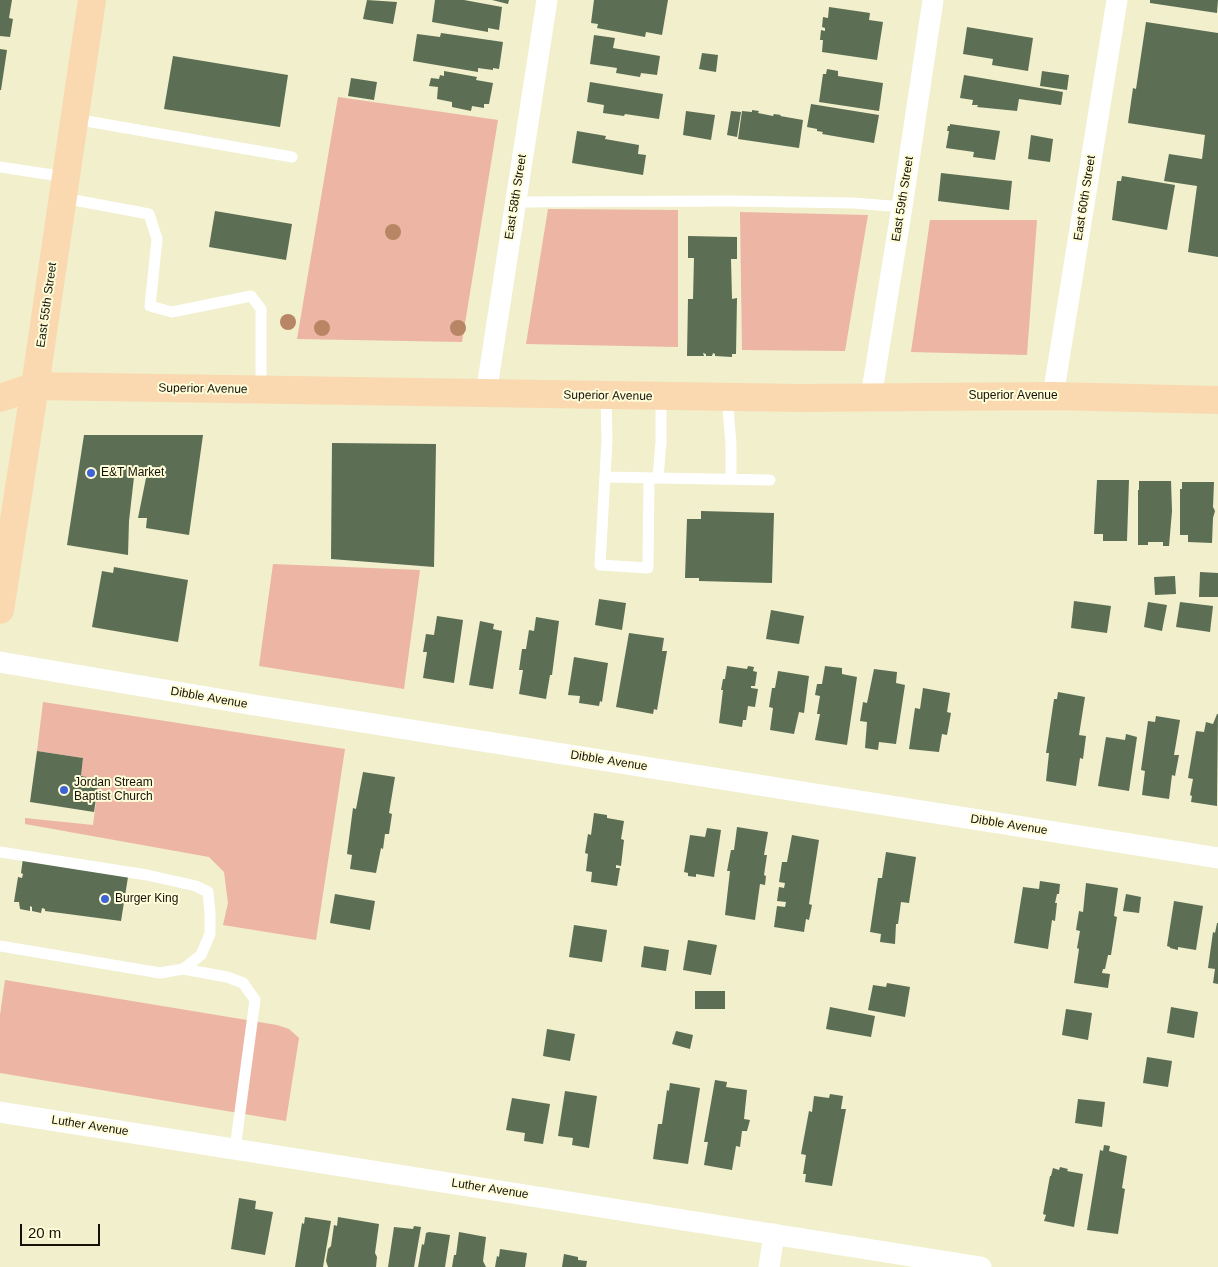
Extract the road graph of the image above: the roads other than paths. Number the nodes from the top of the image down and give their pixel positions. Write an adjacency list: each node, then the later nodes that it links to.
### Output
1 (92, 0): 5 (main road, East 55th Street)
2 (548, 0): 9 (street, East 58th Street)
3 (933, 0): 10 (street, East 59th Street)
4 (1116, 0): 16 (street, East 60th Street)
5 (75, 119): 6 (lane); 8 (main road, East 55th Street)
6 (292, 157)
7 (0, 167): 8 (lane)
8 (65, 188): 11 (main road, East 55th Street); 12 (lane)
9 (516, 202): 10 (lane); 13 (street, East 58th Street)
10 (902, 207): 18 (street, East 59th Street)
11 (35, 386): 12 (main road, Superior Avenue); 19 (main road, Superior Avenue); 25 (main road, East 55th Street)
12 (261, 390): 13 (main road, Superior Avenue)
13 (486, 394): 14 (main road, Superior Avenue)
14 (606, 396): 15 (main road, Superior Avenue); 21 (lane)
15 (661, 396): 17 (main road, Superior Avenue); 22 (lane)
16 (1054, 396): 18 (main road, Superior Avenue); 20 (main road, Superior Avenue)
17 (727, 397): 18 (main road, Superior Avenue); 23 (lane)
18 (871, 397)
19 (0, 398)
20 (1218, 400)
21 (605, 477): 22 (lane); 22 (lane)
22 (654, 478): 23 (lane)
23 (731, 479): 24 (lane)
24 (770, 480)
25 (3, 565): 26 (main road, East 55th Street)
26 (0, 610)
27 (0, 662): 29 (street, Dibble Avenue)
28 (0, 852): 31 (lane)
29 (1218, 858)
30 (0, 946): 31 (lane)
31 (183, 969): 33 (lane)
32 (0, 1112): 33 (street, Luther Avenue)
33 (235, 1149): 34 (street, Luther Avenue)
34 (774, 1234): 35 (street); 36 (street, Luther Avenue)
35 (769, 1267)
36 (980, 1267)

